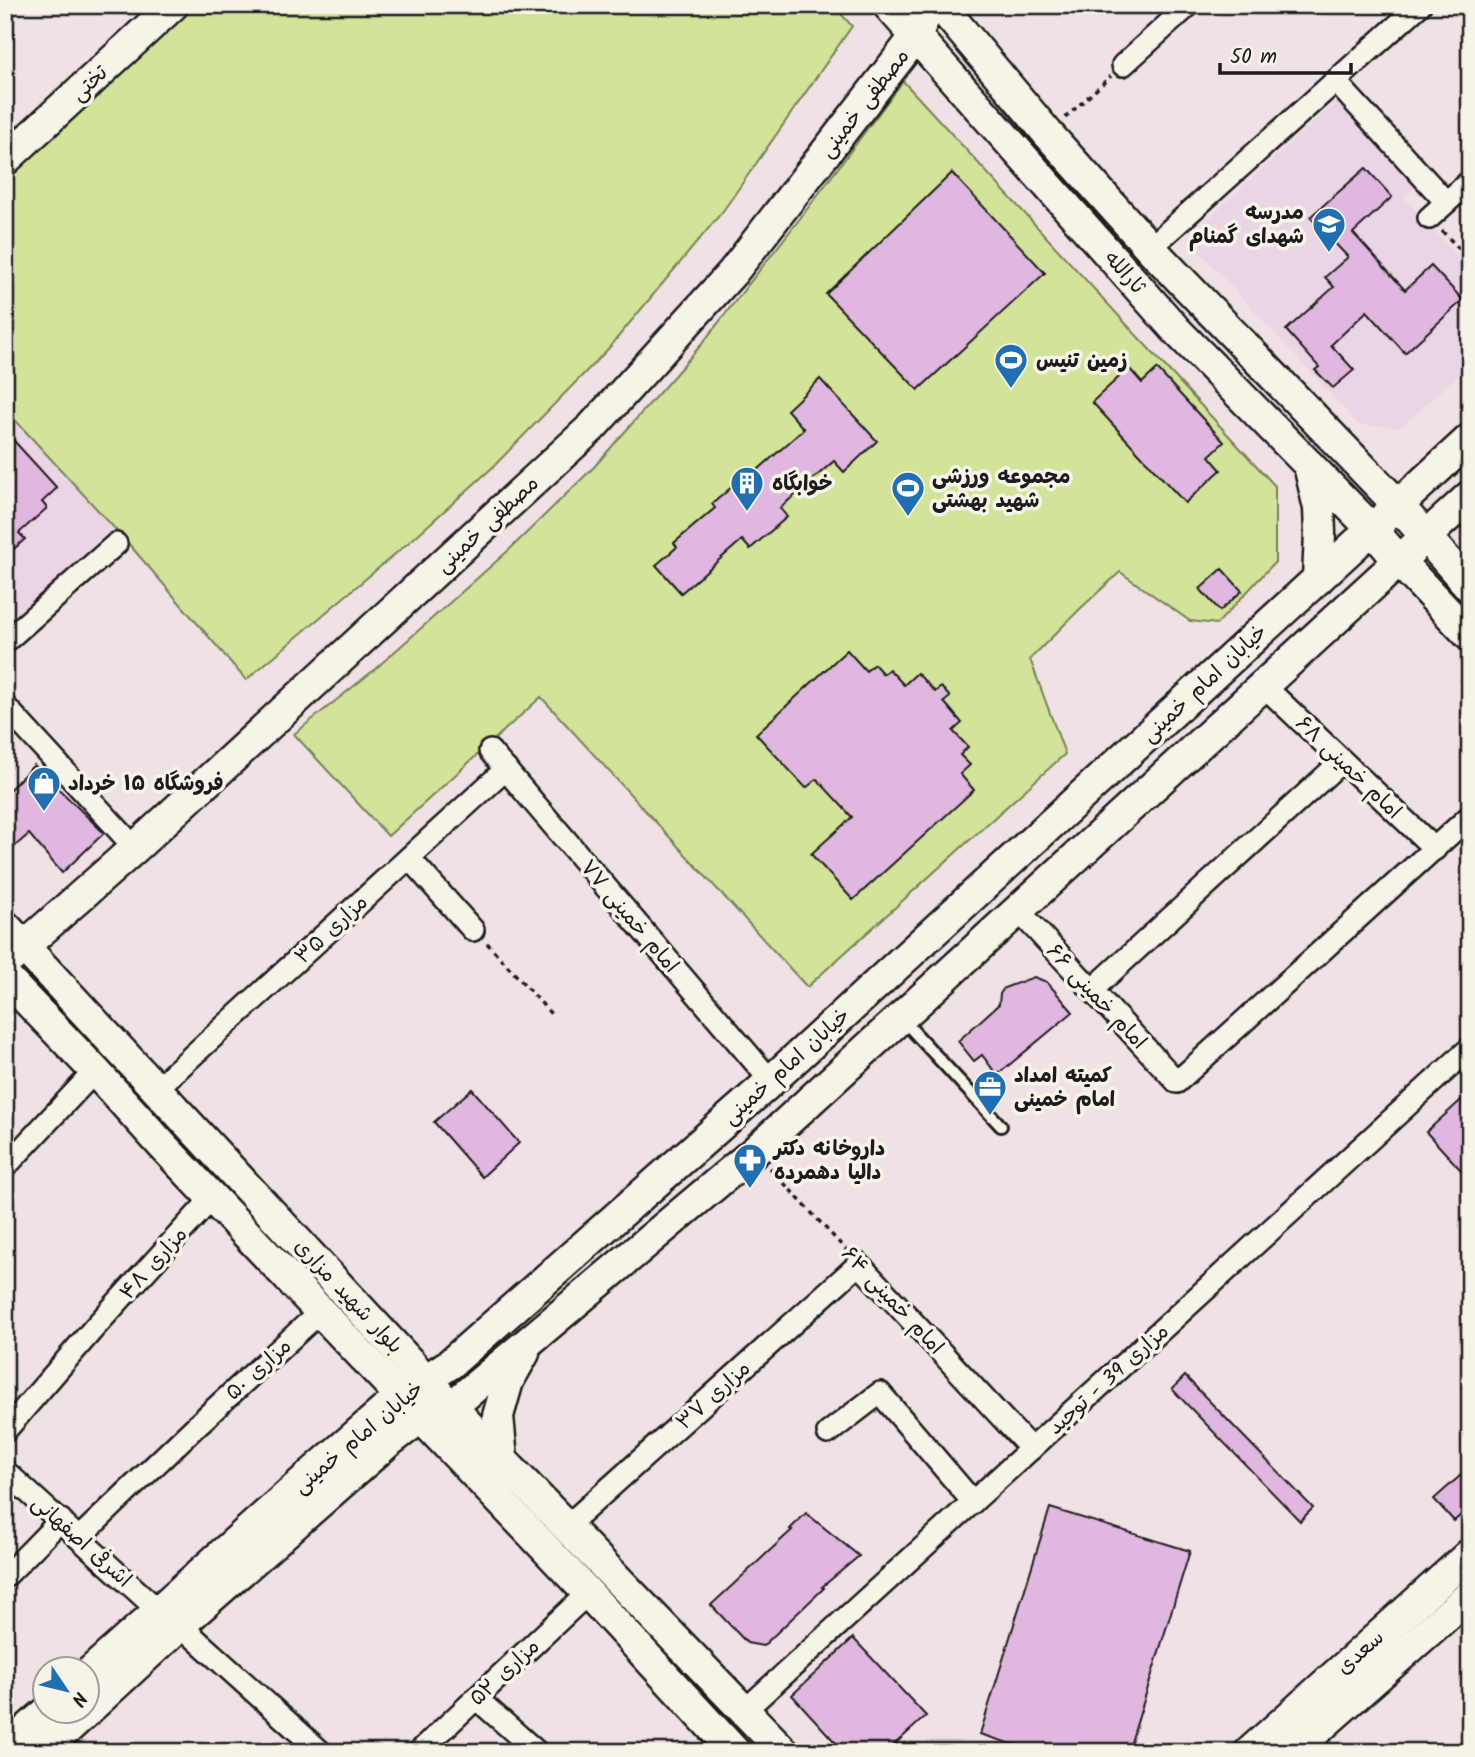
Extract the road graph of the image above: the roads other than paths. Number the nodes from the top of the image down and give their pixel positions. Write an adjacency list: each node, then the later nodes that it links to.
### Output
1 (173, 5): 10 (main road, تختی)
2 (888, 5): 7 (main road, ثارالله)
3 (930, 5): 7 (main road, مصطفی خمینی)
4 (940, 5): 14 (main road, ثارالله)
5 (1189, 5): 8 (street)
6 (1420, 5): 9 (street)
7 (916, 36): 16 (main road, ثارالله); 33 (main road, مصطفی خمینی)
8 (1123, 65)
9 (1336, 82): 12 (street); 14 (street)
10 (5, 160)
11 (1470, 181): 12 (street)
12 (1446, 202): 13 (street)
13 (1429, 218)
14 (1150, 248): 18 (main road, ثارالله)
15 (1470, 439): 18 (main road, خیابان امام خمینی)
16 (1309, 465): 19 (main road, ثارالله); 23 (main road)
17 (1470, 496): 20 (main road, خیابان امام خمینی)
18 (1398, 505): 19 (main road, خیابان امام خمینی); 20 (main road, ثارالله)
19 (1372, 529): 22 (main road, ثارالله); 23 (main road, خیابان امام خمینی)
20 (1425, 537): 22 (main road, خیابان امام خمینی); 24 (main road)
21 (116, 544): 26 (street)
22 (1399, 561): 25 (main road); 27 (main road, خیابان امام خمینی)
23 (1318, 579): 44 (main road, خیابان امام خمینی)
24 (1470, 587)
25 (1470, 636)
26 (5, 642)
27 (1263, 685): 30 (street, امام خمینی ۶۸); 36 (main road, خیابان امام خمینی)
28 (5, 706): 33 (street)
29 (490, 751): 31 (street, امام خمینی ۷۷)
30 (1342, 761): 34 (street, امام خمینی ۶۸); 40 (street)
31 (506, 769): 35 (street, مزاری ۳۵); 44 (street, امام خمینی ۷۷)
32 (1470, 816): 34 (street)
33 (135, 848): 38 (main road, مصطفی خمینی)
34 (1435, 849): 40 (street, امام خمینی ۶۶)
35 (409, 858): 37 (street); 45 (street, مزاری ۳۵)
36 (1018, 910): 40 (street, امام خمینی ۶۶); 41 (main road, خیابان امام خمینی)
37 (473, 930)
38 (12, 946): 45 (main road, بلوار شهید مزاری)
39 (5, 976): 43 (main road, بلوار شهید مزاری)
40 (1092, 990)
41 (900, 1018): 46 (lane); 51 (main road, خیابان امام خمینی)
42 (1470, 1048): 58 (street, مزاری 39 - توحید)
43 (94, 1071): 47 (street); 48 (main road, بلوار شهید مزاری)
44 (771, 1081): 52 (main road, خیابان امام خمینی)
45 (156, 1089): 52 (main road, بلوار شهید مزاری)
46 (1001, 1126)
47 (5, 1167)
48 (212, 1198): 50 (main road, بلوار شهید مزاری); 56 (street, مزاری ۴۸)
49 (859, 1264): 58 (street, امام خمینی ۶۴); 63 (street, مزاری ۳۷)
50 (321, 1311): 53 (main road, بلوار شهید مزاری); 64 (street, مزاری ۵۰)
51 (532, 1338): 54 (main road, خیابان امام خمینی); 59 (main road)
52 (427, 1380): 53 (main road, خیابان امام خمینی); 54 (main road, بلوار شهید مزاری)
53 (401, 1396): 55 (main road, بلوار شهید مزاری); 69 (main road, خیابان امام خمینی)
54 (451, 1407): 55 (main road, خیابان امام خمینی); 59 (main road, بلوار شهید مزاری)
55 (421, 1418): 67 (main road, بلوار شهید مزاری); 69 (main road, خیابان امام خمینی)
56 (5, 1431)
57 (828, 1433): 61 (street)
58 (1031, 1449): 61 (street, مزاری 39 - توحید)
59 (502, 1459): 63 (main road, بلوار شهید مزاری)
60 (5, 1471): 62 (street, اشرفی اصفهانی)
61 (974, 1502): 73 (street, مزاری 39 - توحید)
62 (61, 1520): 64 (street, اشرفی اصفهانی); 66 (street)
63 (567, 1526): 73 (main road, بلوار شهید مزاری)
64 (79, 1538): 69 (street, اشرفی اصفهانی)
65 (1470, 1554): 84 (main road, سعدی)
66 (5, 1577)
67 (588, 1593): 72 (street, مزاری ۵۲); 82 (main road, بلوار شهید مزاری)
68 (1470, 1595): 76 (main road, سعدی)
69 (170, 1618): 70 (main road, خیابان امام خمینی); 71 (main road, خیابان امام خمینی); 79 (street, اشرفی اصفهانی)
70 (102, 1664)
71 (102, 1694)
72 (476, 1698): 80 (street, مزاری ۵۲); 81 (street)
73 (746, 1710): 83 (main road, بلوار شهید مزاری)
74 (32, 1725): 77 (main road)
75 (71, 1726): 78 (main road, خیابان امام خمینی)
76 (1304, 1748)
77 (5, 1749)
78 (42, 1752)
79 (321, 1752)
80 (419, 1752)
81 (537, 1752)
82 (735, 1752)
83 (784, 1752)
84 (1250, 1752)

